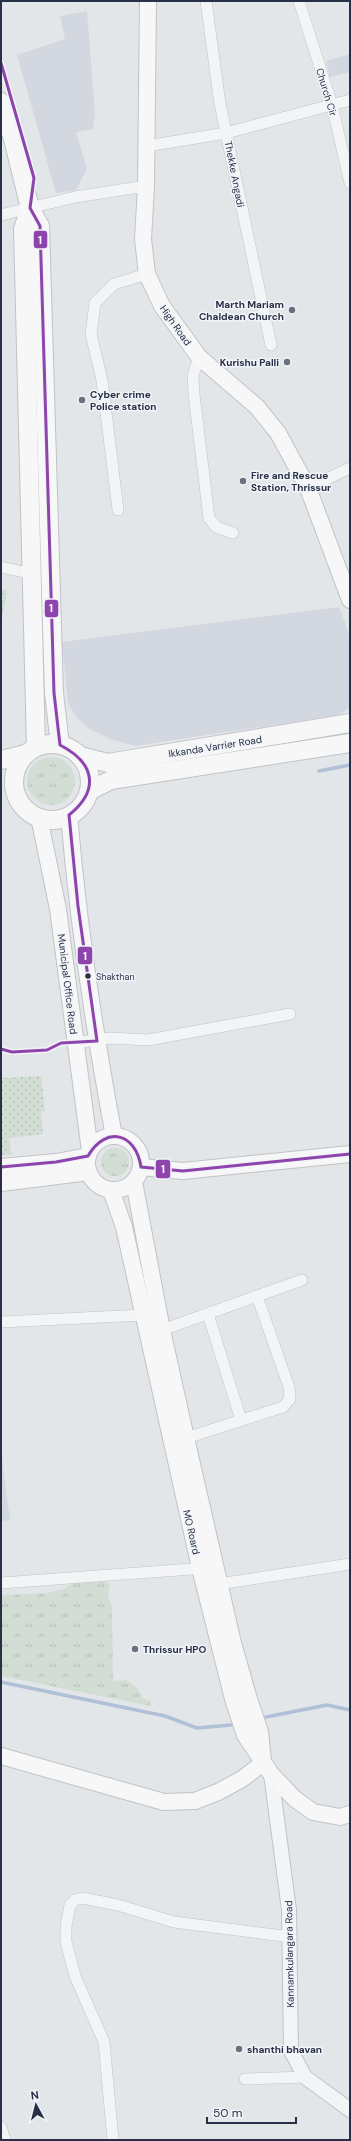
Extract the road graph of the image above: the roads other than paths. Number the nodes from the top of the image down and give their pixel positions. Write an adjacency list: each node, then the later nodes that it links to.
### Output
1 (148, 1): 8 (main road, High Road)
2 (206, 1): 7 (street, Thekke Angadi)
3 (299, 1): 6 (street, Church Cir)
4 (350, 100): 6 (street)
5 (1, 102): 11 (main road)
6 (332, 106): 7 (street); 9 (street, Church Cir)
7 (226, 133): 8 (street); 14 (street, Thekke Angadi)
8 (147, 146): 10 (main road, High Road)
9 (350, 184)
10 (146, 186): 11 (street); 13 (main road, High Road)
11 (30, 208): 12 (street); 21 (main road); 25 (main road)
12 (1, 215)
13 (147, 274): 15 (main road, High Road); 18 (street)
14 (271, 345)
15 (199, 357): 17 (main road, High Road); 19 (street)
16 (350, 468): 17 (street)
17 (308, 488): 22 (main road, High Road)
18 (118, 510)
19 (233, 533)
20 (1, 567): 21 (street)
21 (33, 574): 26 (main road)
22 (350, 600)
23 (350, 723): 27 (main road, Ikkanda Varrier Road)
24 (350, 743): 30 (main road, Ikkanda Varrier Road)
25 (60, 745): 26 (main road); 27 (main road)
26 (31, 751): 28 (main road); 31 (main road)
27 (80, 756): 30 (main road)
28 (1, 760)
29 (1, 790): 31 (main road)
30 (89, 790): 32 (main road)
31 (19, 802): 33 (main road)
32 (69, 815): 33 (main road); 35 (main road)
33 (39, 817): 36 (main road, Municipal Office Road)
34 (290, 1014): 35 (street)
35 (97, 1041): 36 (street); 37 (main road)
36 (75, 1043): 38 (main road, Municipal Office Road)
37 (114, 1136): 38 (main road); 40 (main road)
38 (89, 1153): 41 (main road); 42 (main road)
39 (350, 1154): 40 (main road)
40 (141, 1167): 43 (main road)
41 (1, 1168)
42 (89, 1172): 44 (main road); 45 (main road)
43 (134, 1182): 45 (main road); 51 (main road)
44 (1, 1183)
45 (111, 1190): 49 (main road, MO Roard)
46 (302, 1280): 47 (street)
47 (257, 1296): 48 (street); 52 (street)
48 (208, 1314): 51 (street); 52 (street)
49 (143, 1315): 50 (street); 55 (main road, MO Roard)
50 (1, 1322)
51 (162, 1330): 53 (main road)
52 (242, 1420): 53 (street)
53 (186, 1438): 55 (main road)
54 (350, 1564): 57 (street)
55 (207, 1567): 56 (street); 57 (main road); 59 (main road, MO Roard)
56 (1, 1583)
57 (219, 1584): 59 (main road)
58 (1, 1756): 59 (main road)
59 (267, 1768): 60 (main road, MO Roard); 61 (street, Kannamkulangara Road)
60 (350, 1814)
61 (291, 1937): 62 (street, Kannamkulangara Road); 67 (street)
62 (305, 2077): 63 (street); 64 (street, Kannamkulangara Road)
63 (245, 2079)
64 (350, 2110)
65 (1, 2126): 66 (street)
66 (5, 2140)
67 (112, 2140)

